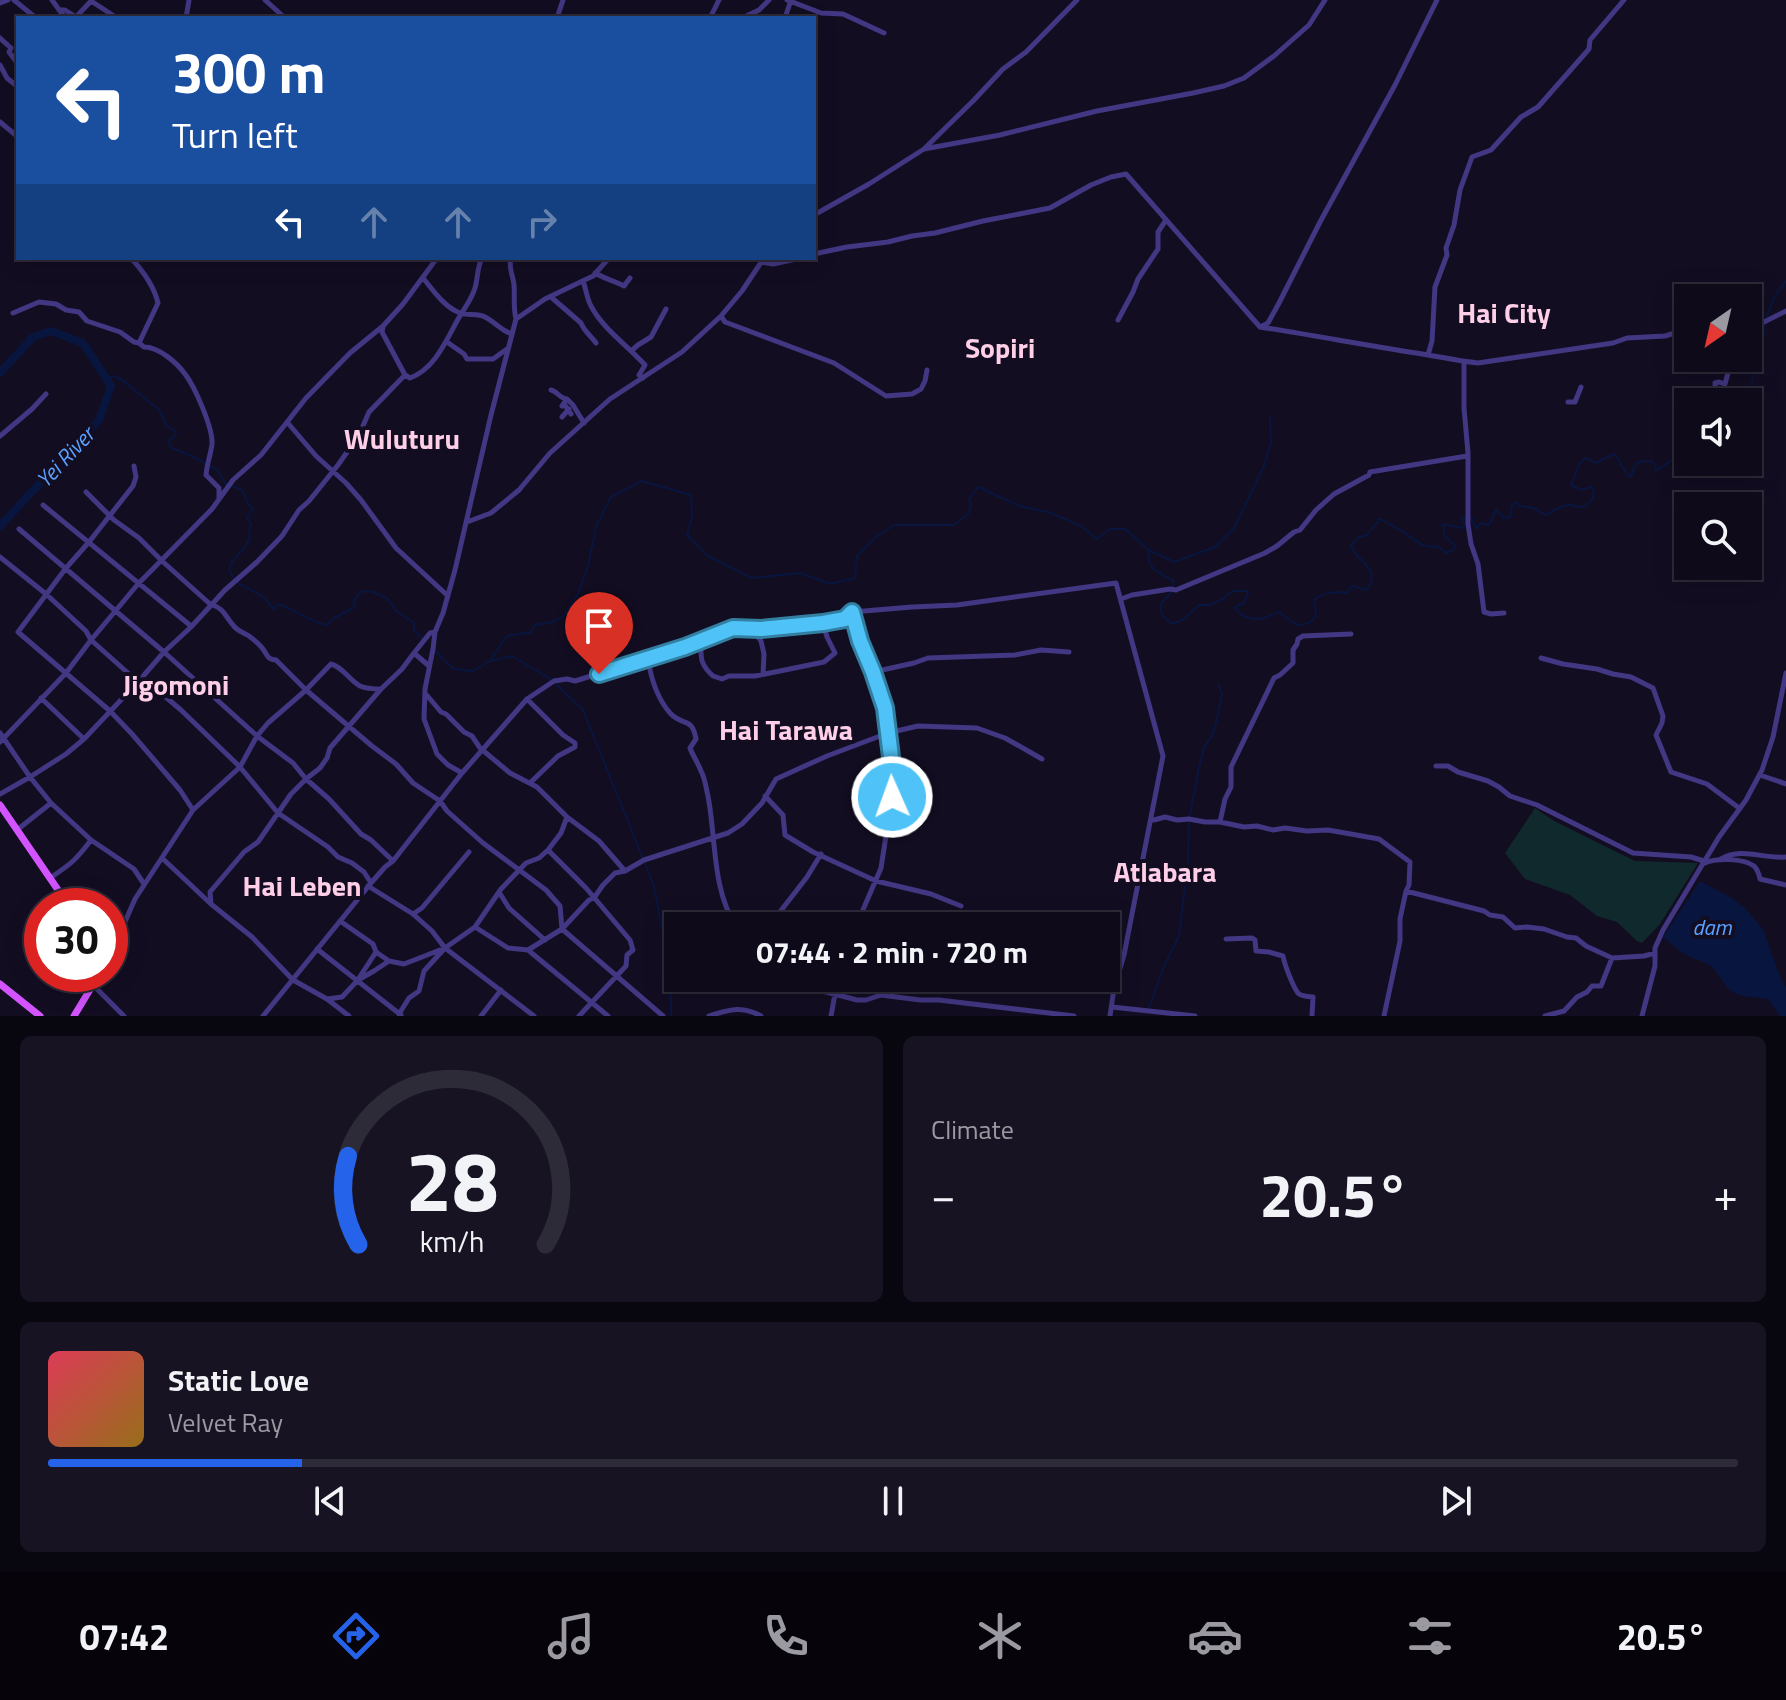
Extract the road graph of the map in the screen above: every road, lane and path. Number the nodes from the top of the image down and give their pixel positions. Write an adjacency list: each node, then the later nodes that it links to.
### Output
1 (11, 0): 10 (street); 12 (street)
2 (52, 0): 11 (street)
3 (265, 0): 17 (street)
4 (769, 0): 18 (street)
5 (1077, 0): 26 (street)
6 (1325, 0): 26 (street)
7 (1437, 0): 53 (street)
8 (1624, 0): 61 (street)
9 (789, 1): 19 (street)
10 (0, 3)
11 (59, 10): 13 (street); 14 (street)
12 (33, 16)
13 (64, 16)
14 (75, 16)
15 (77, 16): 16 (street)
16 (114, 16)
17 (283, 16)
18 (746, 16)
19 (884, 33)
20 (0, 38): 21 (street)
21 (16, 61)
22 (0, 65): 23 (street)
23 (16, 85)
24 (0, 122): 25 (street)
25 (16, 135)
26 (924, 149): 27 (street)
27 (816, 214)
28 (1166, 220): 29 (street); 50 (street); 53 (street)
29 (816, 254)
30 (133, 260): 57 (street)
31 (427, 260): 38 (street)
32 (435, 260): 38 (street)
33 (481, 260): 47 (street)
34 (511, 260): 49 (street)
35 (607, 260): 39 (street)
36 (763, 260): 37 (street); 48 (street)
37 (792, 260)
38 (431, 265): 40 (street)
39 (595, 273): 41 (street); 42 (street)
40 (423, 278): 47 (street); 52 (street)
41 (630, 278)
42 (583, 281): 43 (street); 60 (street)
43 (551, 297): 49 (street); 58 (street)
44 (666, 309): 60 (street)
45 (1786, 311): 51 (street)
46 (13, 313): 57 (street)
47 (462, 314): 55 (street); 56 (street)
48 (721, 316): 63 (street); 66 (street)
49 (516, 319): 55 (street)
50 (1118, 320)
51 (1762, 322)
52 (383, 326): 65 (street); 74 (street)
53 (1260, 327): 61 (street)
54 (1674, 333): 62 (street)
55 (512, 334): 59 (street)
56 (447, 342): 59 (street); 65 (street)
57 (139, 343): 81 (street)
58 (596, 343)
59 (508, 348): 84 (street)
60 (631, 351): 66 (street)
61 (1428, 355): 62 (street)
62 (1464, 362): 77 (street)
63 (927, 370)
64 (1728, 372): 68 (street)
65 (405, 375): 79 (street)
66 (643, 378): 75 (street)
67 (1581, 387): 71 (street)
68 (1716, 388)
69 (551, 390): 72 (street)
70 (46, 394): 76 (street)
71 (1568, 402)
72 (567, 406): 73 (street); 75 (street)
73 (562, 417)
74 (287, 422): 79 (street); 81 (street)
75 (584, 423): 84 (street)
76 (0, 436)
77 (1467, 456): 93 (street); 97 (street)
78 (134, 466): 83 (street)
79 (332, 471): 92 (street); 94 (street)
80 (86, 492): 83 (street)
81 (219, 499): 88 (street)
82 (43, 505): 86 (street)
83 (110, 516): 86 (street); 88 (street)
84 (467, 522): 92 (street)
85 (19, 529): 89 (street)
86 (89, 542): 89 (street); 90 (street)
87 (0, 557): 91 (street)
88 (162, 561): 90 (street); 94 (street)
89 (66, 568): 91 (street); 95 (street)
90 (138, 584): 95 (street); 99 (street)
91 (46, 594): 103 (street); 112 (street)
92 (448, 596): 101 (street)
93 (1121, 599): 96 (street); 146 (street)
94 (210, 604): 99 (street); 117 (street)
95 (116, 612): 103 (street); 105 (street)
96 (852, 612): 98 (street); 111 (street)
97 (1504, 613)
98 (823, 623): 100 (street); 114 (street)
99 (191, 627): 105 (street)
100 (752, 629): 104 (street); 114 (street)
101 (435, 632): 107 (street); 110 (street)
102 (1351, 634): 147 (street)
103 (91, 640): 112 (street); 115 (street)
104 (701, 641): 109 (street); 114 (street)
105 (164, 652): 115 (street); 124 (street)
106 (1069, 652): 111 (street)
107 (414, 653): 110 (street); 116 (street)
108 (1541, 658): 142 (street)
109 (648, 659): 120 (street); 149 (street)
110 (429, 666): 118 (street)
111 (873, 672): 123 (street)
112 (66, 673): 119 (street); 121 (street)
113 (1786, 673): 132 (street)
114 (763, 674)
115 (140, 679): 121 (street); 130 (street)
116 (381, 689): 117 (street); 122 (street)
117 (306, 690): 122 (street); 124 (street)
118 (424, 692): 127 (street); 131 (street)
119 (41, 698): 125 (street); 126 (street)
120 (527, 699): 127 (street); 135 (street)
121 (110, 711): 126 (street); 143 (street)
122 (349, 726): 134 (street); 139 (street)
123 (888, 733): 128 (street); 138 (street); 162 (street)
124 (257, 736): 130 (street); 134 (street)
125 (1, 738): 133 (street)
126 (84, 739): 133 (street)
127 (482, 750): 131 (street); 135 (street)
128 (1042, 759)
129 (1436, 766): 158 (street)
130 (240, 767): 143 (street); 144 (street)
131 (462, 773): 139 (street)
132 (1760, 775): 136 (street); 142 (street)
133 (30, 777): 137 (street); 140 (street)
134 (306, 779): 144 (street); 157 (street)
135 (530, 783): 145 (street)
136 (1786, 784)
137 (0, 794)
138 (765, 796): 149 (street); 153 (street)
139 (440, 801): 157 (street); 159 (street)
140 (51, 803): 148 (street); 150 (street)
141 (0, 805): 148 (main road)
142 (1739, 808): 158 (street)
143 (193, 810): 155 (street)
144 (278, 813): 164 (street); 170 (street)
145 (567, 817): 151 (street); 160 (street)
146 (1151, 819): 147 (street); 200 (street)
147 (1220, 822): 167 (street)
148 (17, 830): 161 (main road)
149 (712, 838): 160 (street); 172 (street)
150 (91, 840): 161 (street); 163 (street)
151 (548, 850): 159 (street); 169 (street)
152 (469, 852): 176 (street)
153 (821, 854): 162 (street); 173 (street)
154 (1786, 857): 156 (street)
155 (162, 858): 163 (street); 170 (street)
156 (1719, 860): 158 (street); 165 (street)
157 (393, 861): 164 (street)
158 (1703, 863): 186 (street)
159 (519, 871): 168 (street); 179 (street)
160 (625, 871): 169 (street)
161 (50, 878): 166 (main road)
162 (876, 881): 171 (street); 174 (street)
163 (144, 884): 175 (street)
164 (370, 885): 176 (street); 177 (street)
165 (1786, 885)
166 (57, 888)
167 (1406, 891): 187 (street); 219 (street)
168 (499, 892): 178 (street); 181 (street)
169 (594, 898): 179 (street); 189 (street)
170 (211, 904): 190 (street)
171 (961, 906)
172 (728, 912)
173 (780, 912)
174 (862, 912)
175 (128, 914)
176 (413, 914): 182 (street)
177 (340, 921): 183 (street); 185 (street)
178 (475, 927): 182 (street); 184 (street)
179 (562, 929): 181 (street); 189 (street)
180 (1226, 939): 218 (street)
181 (545, 940): 184 (street)
182 (445, 948): 188 (street); 193 (street); 201 (street)
183 (317, 949): 190 (street); 191 (street)
184 (528, 950): 199 (street)
185 (376, 952): 188 (street); 191 (street)
186 (1655, 953): 187 (street); 221 (street)
187 (1612, 958): 220 (street)
188 (389, 961): 191 (street)
189 (616, 977): 199 (street); 211 (street)
190 (293, 980): 198 (street); 205 (street)
191 (358, 980): 198 (street); 201 (street)
192 (0, 984): 202 (main road)
193 (501, 990): 207 (street); 208 (street)
194 (89, 992): 203 (main road)
195 (107, 992): 204 (street)
196 (827, 992): 197 (street)
197 (835, 994): 214 (street); 215 (street)
198 (327, 999): 206 (street)
199 (591, 1003): 209 (street); 210 (street)
200 (1112, 1007): 216 (street); 217 (street)
201 (401, 1015)
202 (40, 1016)
203 (74, 1016)
204 (124, 1016)
205 (263, 1016)
206 (349, 1016)
207 (481, 1016)
208 (534, 1016)
209 (579, 1016)
210 (608, 1016)
211 (663, 1016)
212 (709, 1016): 213 (street)
213 (761, 1016)
214 (831, 1016)
215 (1074, 1016)
216 (1110, 1016)
217 (1195, 1016)
218 (1312, 1016)
219 (1384, 1016)
220 (1545, 1016)
221 (1642, 1016)

